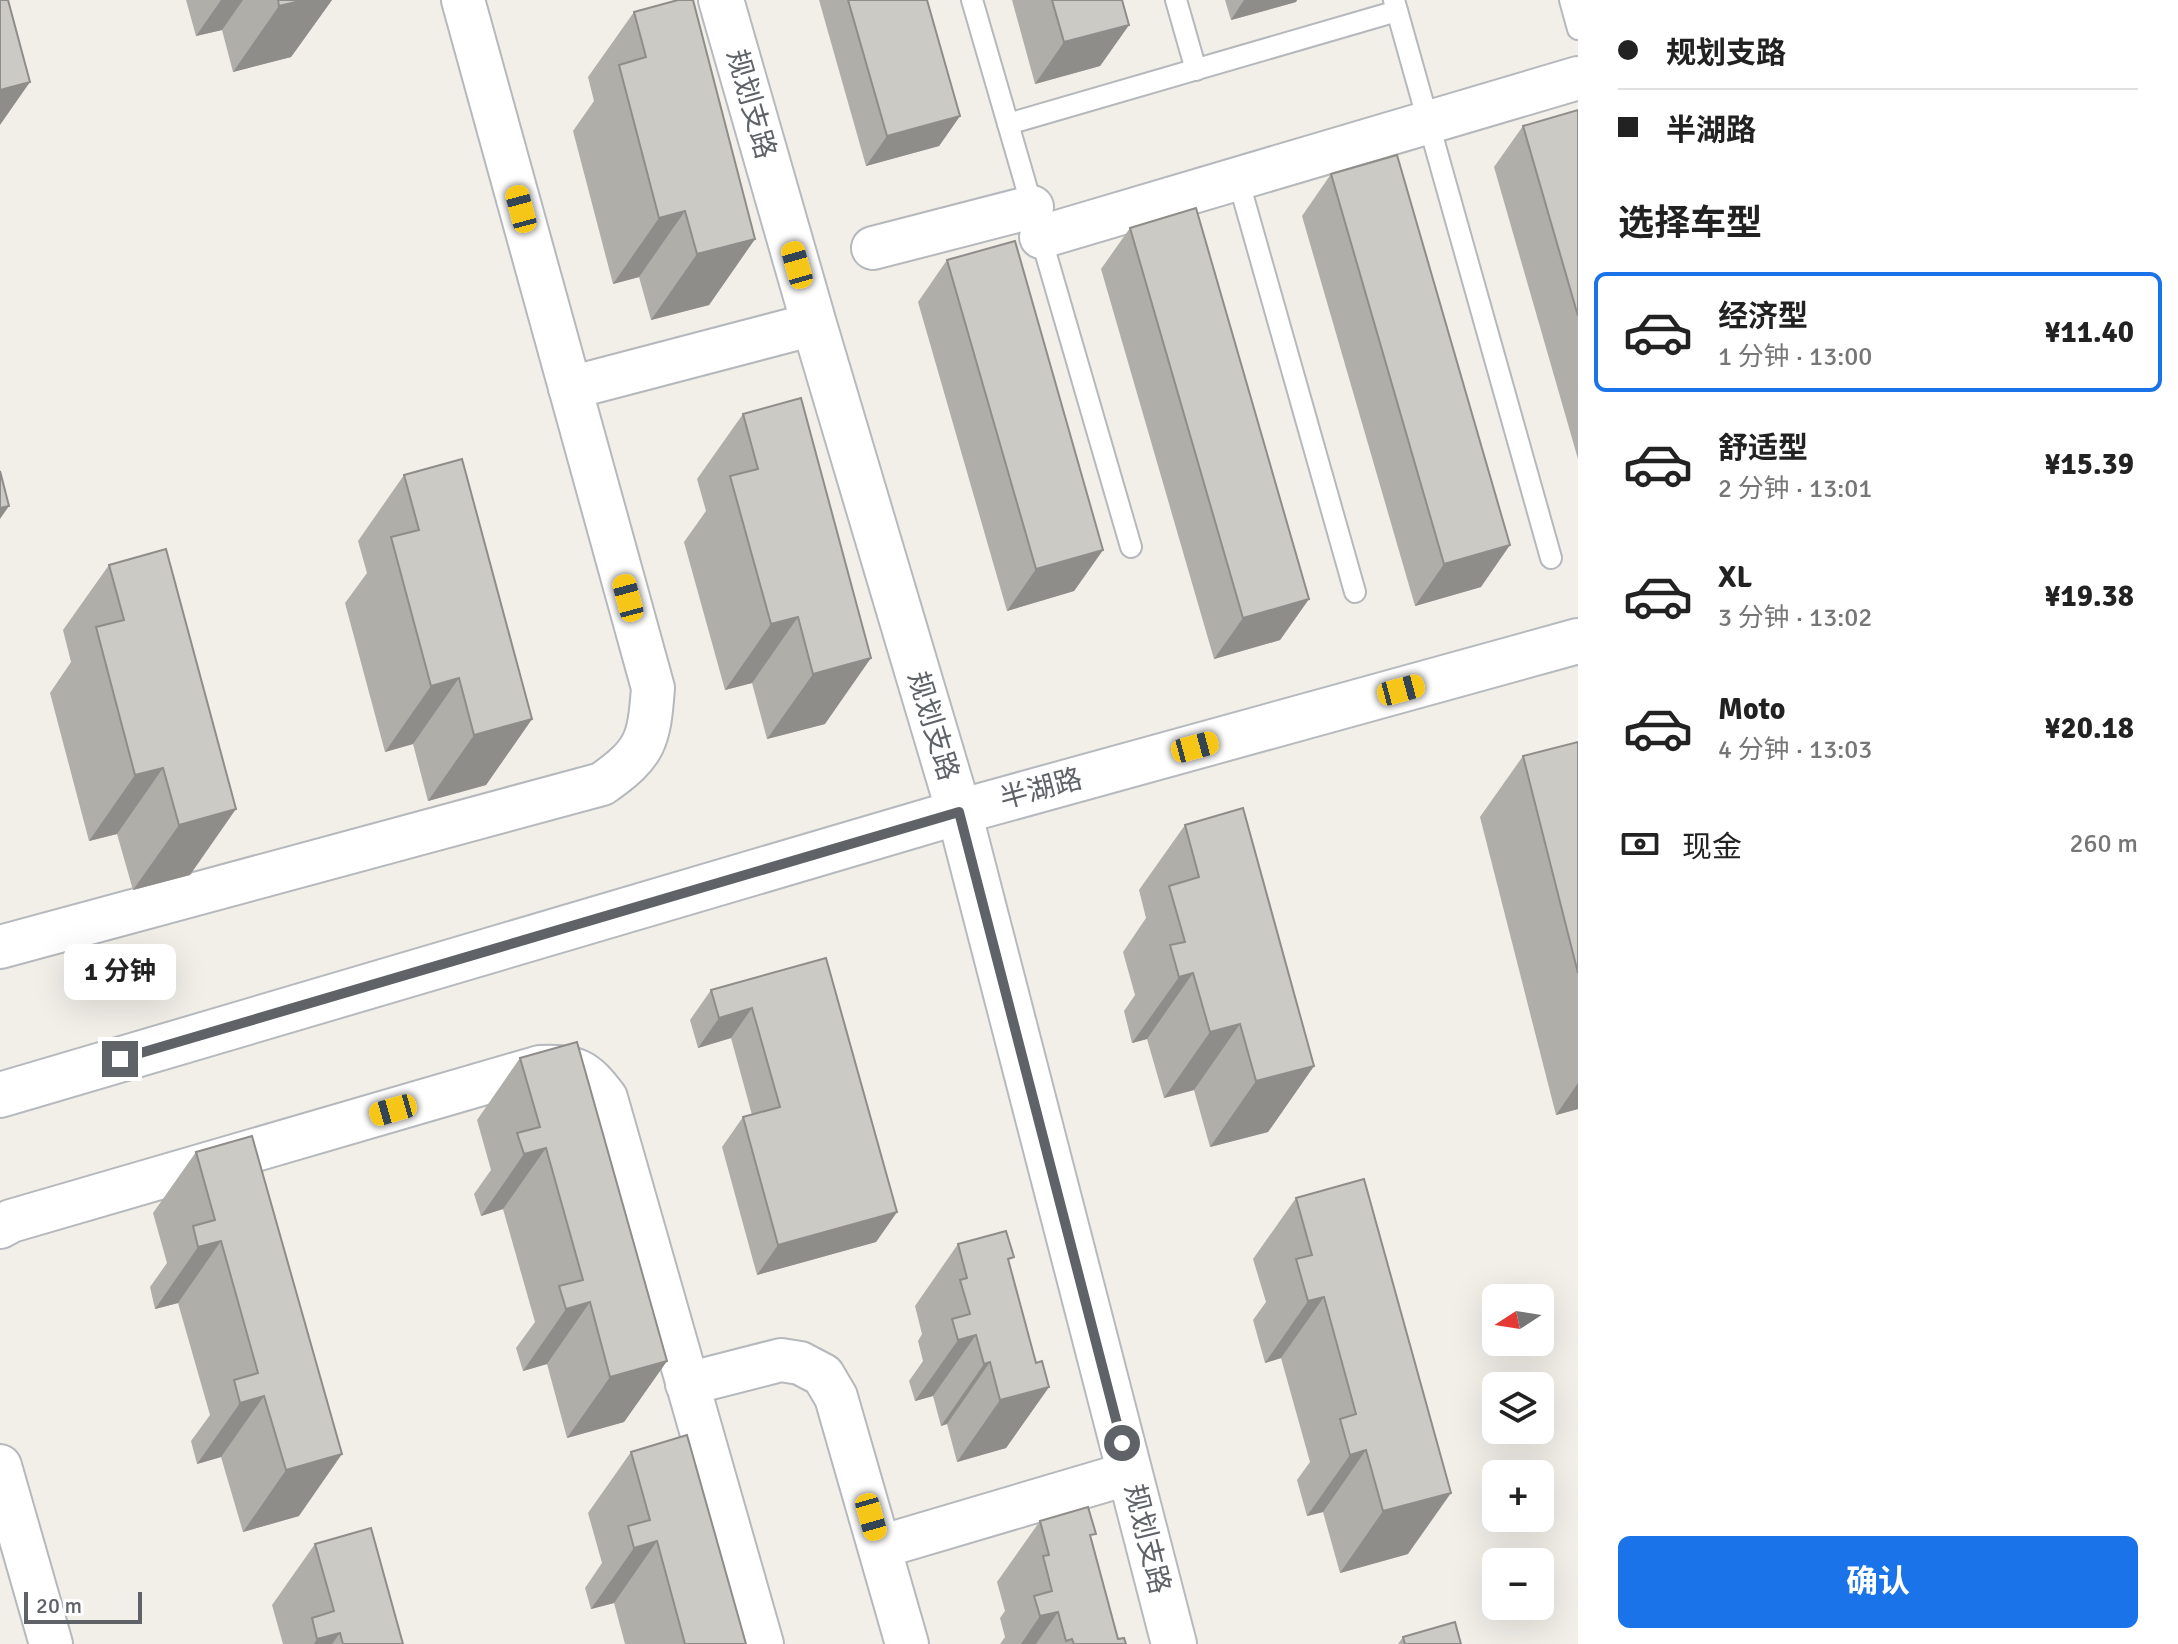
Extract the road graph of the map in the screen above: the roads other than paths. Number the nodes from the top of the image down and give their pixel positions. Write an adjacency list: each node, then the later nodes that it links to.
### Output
1 (463, 0): 16 (street)
2 (721, 0): 15 (street, 规划支路)
3 (972, 0): 11 (lane)
4 (1176, 0): 8 (lane)
5 (1570, 0): 7 (lane)
6 (1396, 6): 8 (lane); 10 (lane)
7 (1578, 29)
8 (1196, 70): 11 (lane)
9 (1578, 78): 10 (street)
10 (1429, 123): 12 (street); 18 (lane)
11 (1008, 124): 13 (lane)
12 (1238, 179): 13 (street); 19 (lane)
13 (1036, 222): 14 (street); 17 (lane)
14 (873, 248)
15 (814, 324): 16 (street); 21 (street, 规划支路)
16 (570, 388): 22 (street)
17 (1131, 547)
18 (1551, 558)
19 (1355, 592)
20 (1578, 641): 21 (street, 半湖路)
21 (959, 812): 23 (street, 半湖路); 27 (street, 规划支路)
22 (0, 947)
23 (0, 1095)
24 (0, 1227): 25 (street)
25 (687, 1384): 28 (street); 30 (street)
26 (0, 1466): 29 (street)
27 (1130, 1473): 28 (street); 32 (street, 规划支路)
28 (880, 1547): 31 (street)
29 (51, 1644)
30 (762, 1644)
31 (907, 1644)
32 (1174, 1644)

